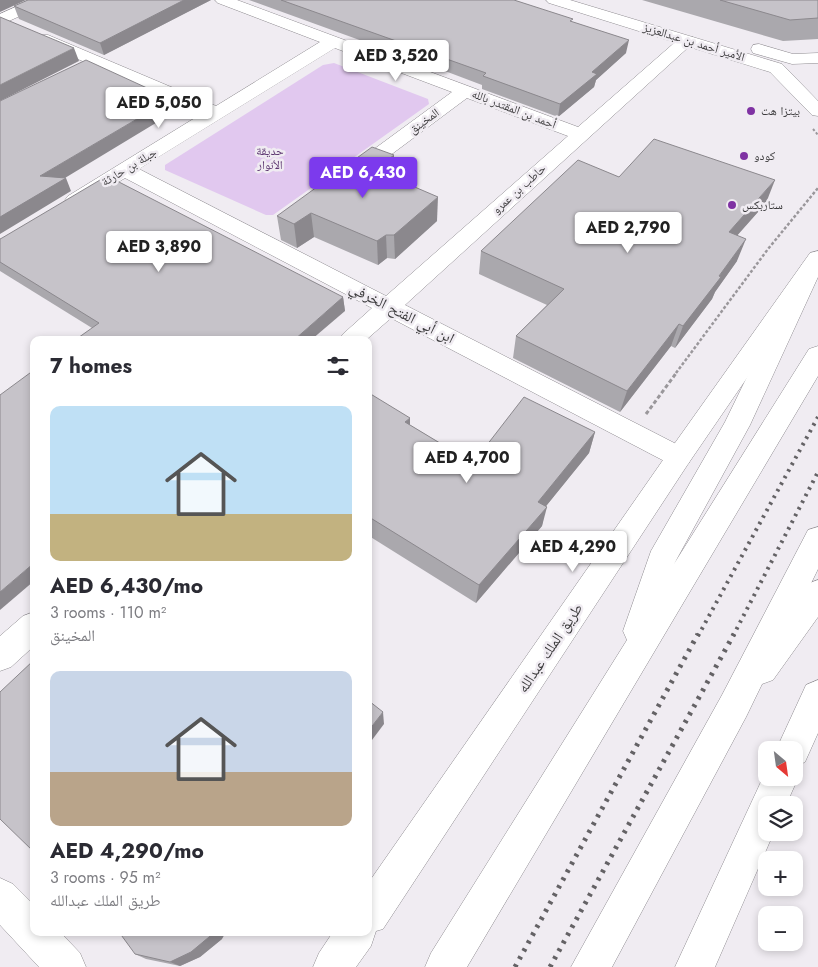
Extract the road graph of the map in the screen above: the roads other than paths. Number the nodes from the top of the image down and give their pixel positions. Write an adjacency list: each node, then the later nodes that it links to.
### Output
1 (44, 0): 5 (main road)
2 (223, 0): 7 (main road, أحمد بن المقتدر بالله)
3 (554, 0): 6 (main road, الأمير أحمد بن عبدالعزيز)
4 (596, 0): 8 (main road, الأمير أحمد بن عبدالعزيز)
5 (1, 20): 9 (main road)
6 (687, 40): 12 (main road, الأمير أحمد بن عبدالعزيز); 14 (main road, حاطب بن عمرو)
7 (334, 41): 11 (main road, أحمد بن المقتدر بالله); 13 (main road, جبلة بن حارثة)
8 (818, 58)
9 (95, 62): 10 (main road); 13 (main road)
10 (78, 70)
11 (465, 91): 14 (main road, أحمد بن المقتدر بالله); 16 (main road, المخينق)
12 (818, 111)
13 (218, 114): 15 (main road, جبلة بن حارثة)
14 (580, 134): 19 (main road, حاطب بن عمرو)
15 (125, 170): 17 (main road, جبلة بن حارثة); 19 (main road, ابن أبي الفتح الخرفي)
16 (340, 183)
17 (58, 210)
18 (815, 263): 22 (main road, طريق الملك عبدالله); 27 (main road)
19 (389, 306): 20 (main road, حاطب بن عمرو); 22 (main road, ابن أبي الفتح الخرفي)
20 (356, 336)
21 (818, 355): 27 (main road)
22 (679, 457): 33 (main road, طريق الملك عبدالله)
23 (818, 539): 29 (main road)
24 (818, 593): 29 (main road)
25 (30, 630): 26 (main road)
26 (0, 656)
27 (627, 670): 39 (main road)
28 (818, 696): 30 (main road)
29 (734, 706): 40 (main road)
30 (797, 741)
31 (758, 828): 41 (main road)
32 (0, 897): 34 (main road)
33 (372, 911)
34 (30, 929)
35 (37, 936): 37 (main road)
36 (354, 936): 38 (main road)
37 (66, 967)
38 (334, 967)
39 (445, 967)
40 (591, 967)
41 (695, 967)

